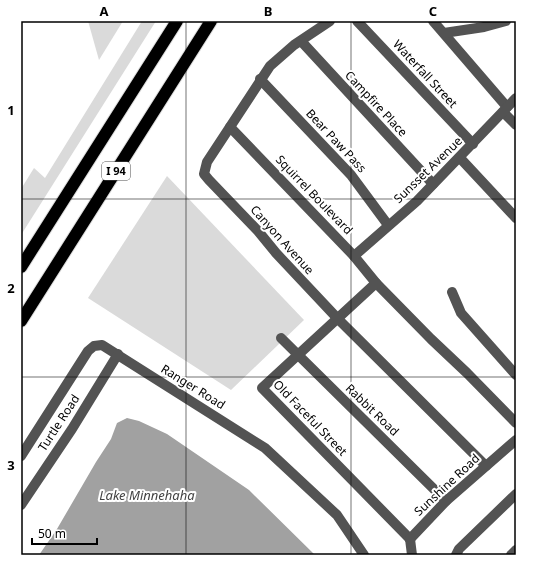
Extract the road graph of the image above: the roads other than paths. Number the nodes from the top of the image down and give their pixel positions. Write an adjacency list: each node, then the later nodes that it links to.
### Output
1 (176, 21): 20 (highway, I 94)
2 (211, 21): 24 (highway, I 94)
3 (330, 21): 8 (street, Canyon Avenue)
4 (357, 21): 14 (street, Waterfall Street)
5 (432, 21): 7 (street)
6 (506, 21): 7 (street)
7 (444, 33): 11 (street)
8 (301, 41): 9 (street, Canyon Avenue); 16 (street, Campfire Place)
9 (260, 79): 13 (street, Canyon Avenue); 18 (street, Bear Paw Pass)
10 (516, 98): 11 (street, Sunsset Avenue)
11 (505, 109): 12 (street); 14 (street, Sunsset Avenue)
12 (516, 125)
13 (230, 128): 19 (street, Squirrel Boulevard); 23 (street, Canyon Avenue)
14 (473, 144): 15 (street, Sunsset Avenue)
15 (460, 158): 16 (street, Sunsset Avenue); 17 (street)
16 (433, 184): 18 (street, Sunsset Avenue)
17 (516, 218)
18 (388, 225): 19 (street, Sunsset Avenue)
19 (354, 256): 21 (street, Squirrel Boulevard)
20 (21, 267)
21 (376, 283): 23 (street, Old Faceful Street); 29 (street)
22 (452, 292): 28 (street)
23 (338, 320): 27 (street, Old Faceful Street); 32 (street, Canyon Avenue)
24 (21, 321)
25 (281, 338): 27 (street, Rabbit Road)
26 (118, 354): 31 (street, Ranger Road); 35 (street, Turtle Road); 38 (street, Ranger Road)
27 (298, 356): 34 (street, Rabbit Road); 36 (street, Old Faceful Street)
28 (516, 375)
29 (516, 423)
30 (516, 440): 32 (street, Sunshine Road)
31 (21, 456)
32 (486, 466): 34 (street, Sunshine Road)
33 (516, 494): 40 (street)
34 (446, 501): 36 (street, Sunshine Road)
35 (21, 505)
36 (410, 539): 39 (street)
37 (516, 550): 41 (street)
38 (364, 555)
39 (412, 555)
40 (456, 555)
41 (511, 555)

